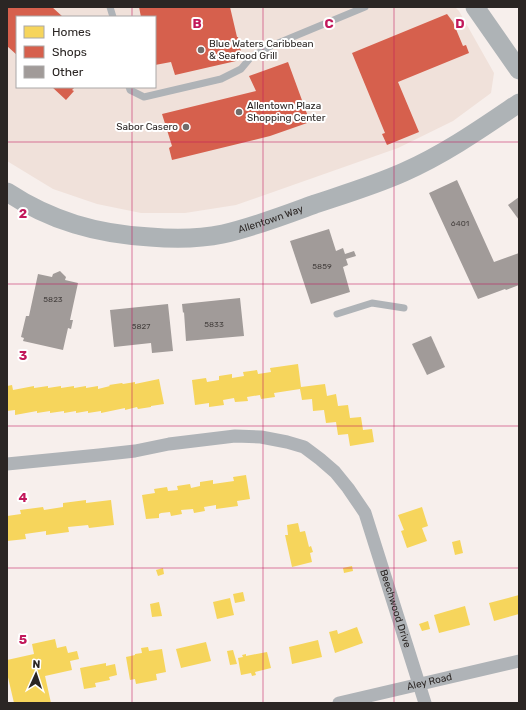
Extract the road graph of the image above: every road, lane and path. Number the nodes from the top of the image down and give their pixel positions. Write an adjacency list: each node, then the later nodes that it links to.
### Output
1 (365, 7): 4 (lane)
2 (475, 7): 3 (street)
3 (519, 70)
4 (129, 88)
5 (519, 103): 6 (street, Allentown Way)
6 (7, 192)
7 (404, 308): 8 (lane)
8 (337, 314)
9 (7, 464): 11 (street, Beechwood Drive)
10 (519, 661): 11 (street, Aley Road)
11 (420, 684): 12 (street, Aley Road); 13 (street, Beechwood Drive)
12 (339, 703)
13 (425, 703)

